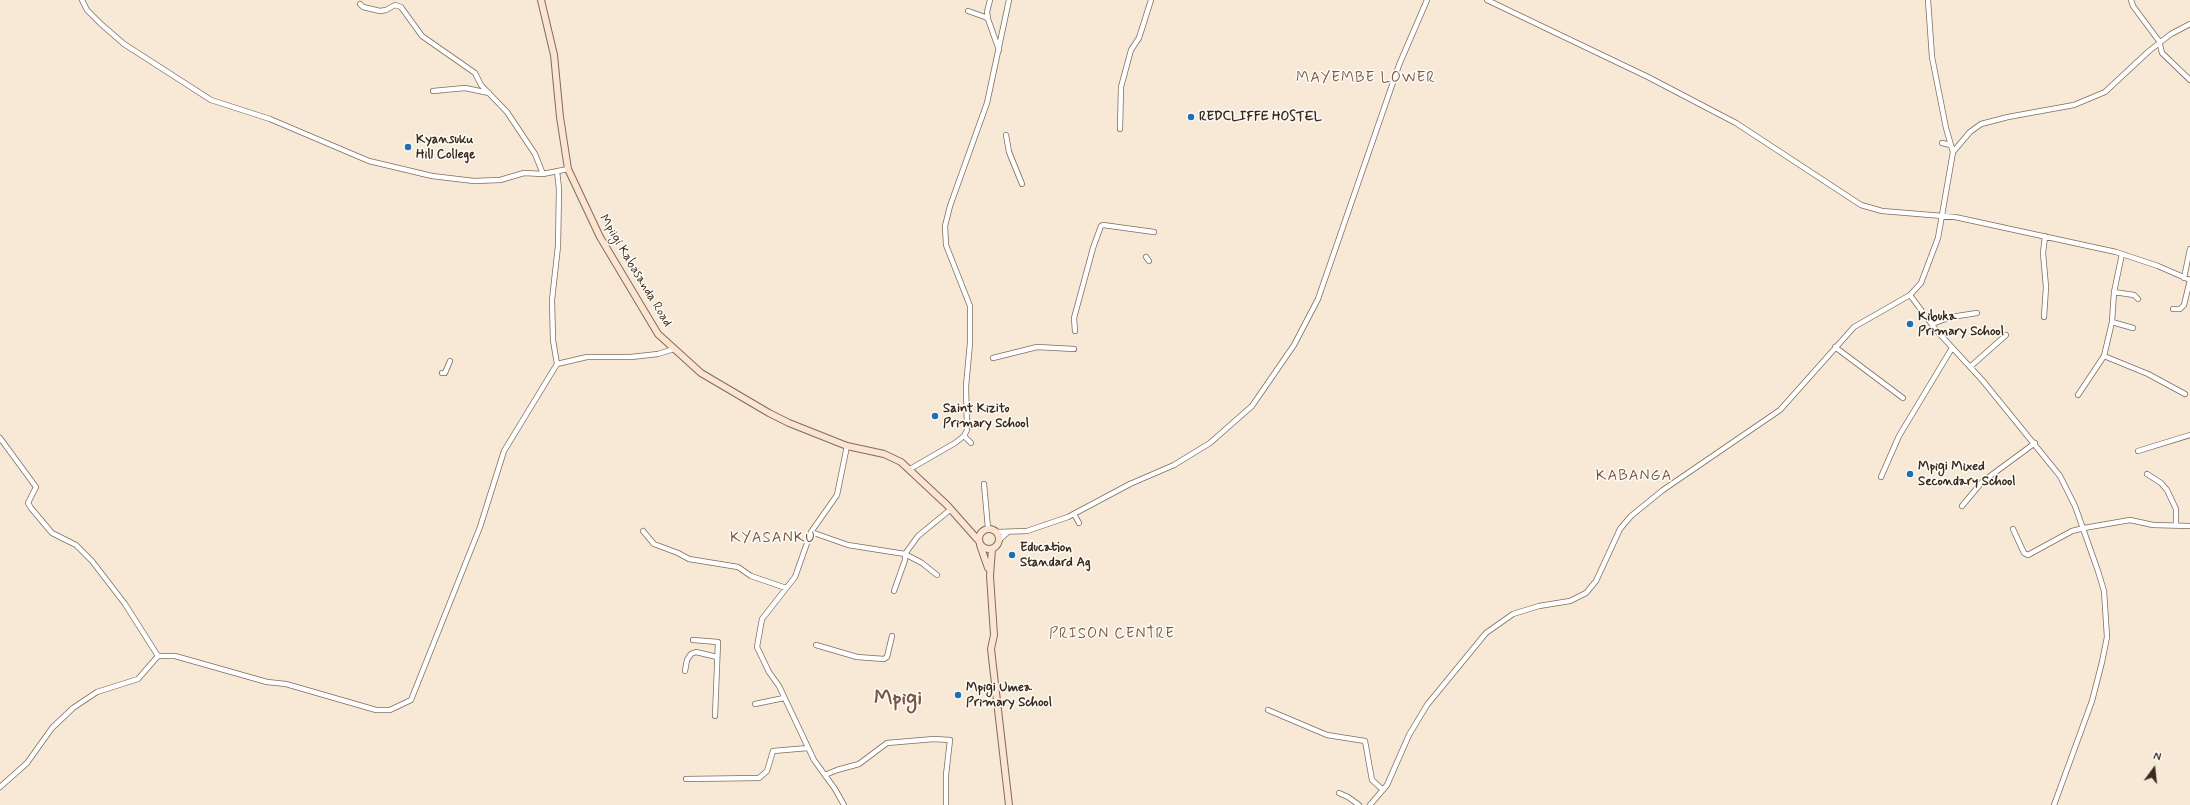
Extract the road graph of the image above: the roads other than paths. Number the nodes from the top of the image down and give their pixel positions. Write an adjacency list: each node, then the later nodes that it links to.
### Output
1 (82, 0): 26 (street)
2 (541, 0): 24 (main road, Mpiigi Kabasanda Road)
3 (990, 0): 12 (street)
4 (1009, 0): 15 (street)
5 (1152, 0): 19 (street)
6 (1427, 0): 72 (street)
7 (1487, 0): 28 (street)
8 (1928, 0): 22 (street)
9 (2131, 0): 14 (street)
10 (360, 4): 18 (street)
11 (968, 11): 12 (street)
12 (988, 19): 15 (street)
13 (2190, 24): 14 (street)
14 (2159, 43): 16 (street); 23 (street)
15 (998, 50): 60 (street)
16 (2190, 80)
17 (434, 91): 18 (street)
18 (488, 93): 26 (street)
19 (1120, 129)
20 (1006, 135): 27 (street)
21 (1942, 143): 22 (street)
22 (1951, 145): 23 (street)
23 (1953, 152): 28 (street)
24 (568, 169): 25 (street); 48 (main road, Mpiigi Kabasanda Road)
25 (557, 171): 26 (street); 53 (street)
26 (543, 174)
27 (1022, 184)
28 (1942, 217): 30 (street); 36 (street)
29 (1154, 232): 44 (street)
30 (2044, 236): 32 (street); 40 (street)
31 (2190, 249): 33 (street)
32 (2122, 254): 33 (street); 35 (street)
33 (2184, 278): 34 (street)
34 (2190, 280): 38 (street)
35 (2114, 292): 37 (street); 41 (street)
36 (1910, 295): 42 (street); 46 (street)
37 (2138, 299)
38 (2172, 309)
39 (1977, 313): 42 (street)
40 (2044, 317)
41 (2112, 322): 43 (street); 50 (street)
42 (1932, 324): 47 (street)
43 (2133, 328)
44 (1075, 331)
45 (2006, 335): 54 (street)
46 (1835, 347): 58 (street); 107 (street)
47 (1952, 348): 54 (street); 68 (street)
48 (674, 349): 53 (street); 64 (main road, Mpiigi Kabasanda Road)
49 (1074, 349): 51 (street)
50 (2104, 356): 56 (street); 57 (street)
51 (993, 358)
52 (450, 361): 55 (street)
53 (557, 364): 96 (street)
54 (1970, 366): 63 (street)
55 (442, 373)
56 (2185, 394)
57 (2078, 395)
58 (1903, 398)
59 (2190, 435): 65 (street)
60 (964, 436): 62 (street); 66 (street)
61 (0, 438): 96 (street)
62 (971, 443)
63 (2035, 443): 70 (street); 78 (street)
64 (847, 446): 66 (main road, Mpiigi Kabasanda Road); 82 (street)
65 (2138, 451)
66 (910, 469): 71 (main road, Mpiigi Kabasanda Road)
67 (2146, 474): 74 (street)
68 (1881, 477)
69 (984, 484): 77 (street)
70 (1962, 506)
71 (951, 509): 76 (main road, Mpiigi Kabasanda Road); 88 (street)
72 (1074, 514): 73 (street); 84 (street)
73 (1079, 523)
74 (2176, 525): 75 (street); 78 (street)
75 (2190, 526)
76 (967, 527): 81 (main road); 86 (main road, Mpiigi Kabasanda Road)
77 (988, 528): 81 (main road); 83 (main road)
78 (2084, 528): 79 (street); 114 (street)
79 (2013, 529)
80 (643, 531): 91 (street)
81 (982, 531): 86 (main road)
82 (811, 532): 88 (street); 91 (street)
83 (997, 532): 84 (street); 85 (main road)
84 (1008, 532): 85 (street)
85 (999, 540): 87 (main road)
86 (979, 542): 87 (main road); 90 (main road, Mpiigi Kabasanda Road)
87 (992, 549): 90 (main road, Mpiigi Kabasanda Road)
88 (905, 554): 89 (street); 92 (street)
89 (937, 575)
90 (990, 576): 111 (main road, Mpiigi Kabasanda Road)
91 (786, 588): 99 (street)
92 (894, 591)
93 (892, 636): 95 (street)
94 (693, 640): 97 (street)
95 (816, 645)
96 (158, 656): 106 (street)
97 (717, 657): 98 (street); 102 (street)
98 (685, 671)
99 (784, 698): 100 (street); 103 (street)
100 (755, 704)
101 (1268, 710): 107 (street)
102 (715, 716)
103 (808, 748): 104 (street); 105 (street)
104 (825, 776): 109 (street); 110 (street)
105 (686, 779)
106 (0, 787)
107 (1383, 790): 113 (street)
108 (1339, 793): 112 (street)
109 (844, 805)
110 (946, 805)
111 (1009, 805)
112 (1359, 805)
113 (1370, 805)
114 (2054, 805)

